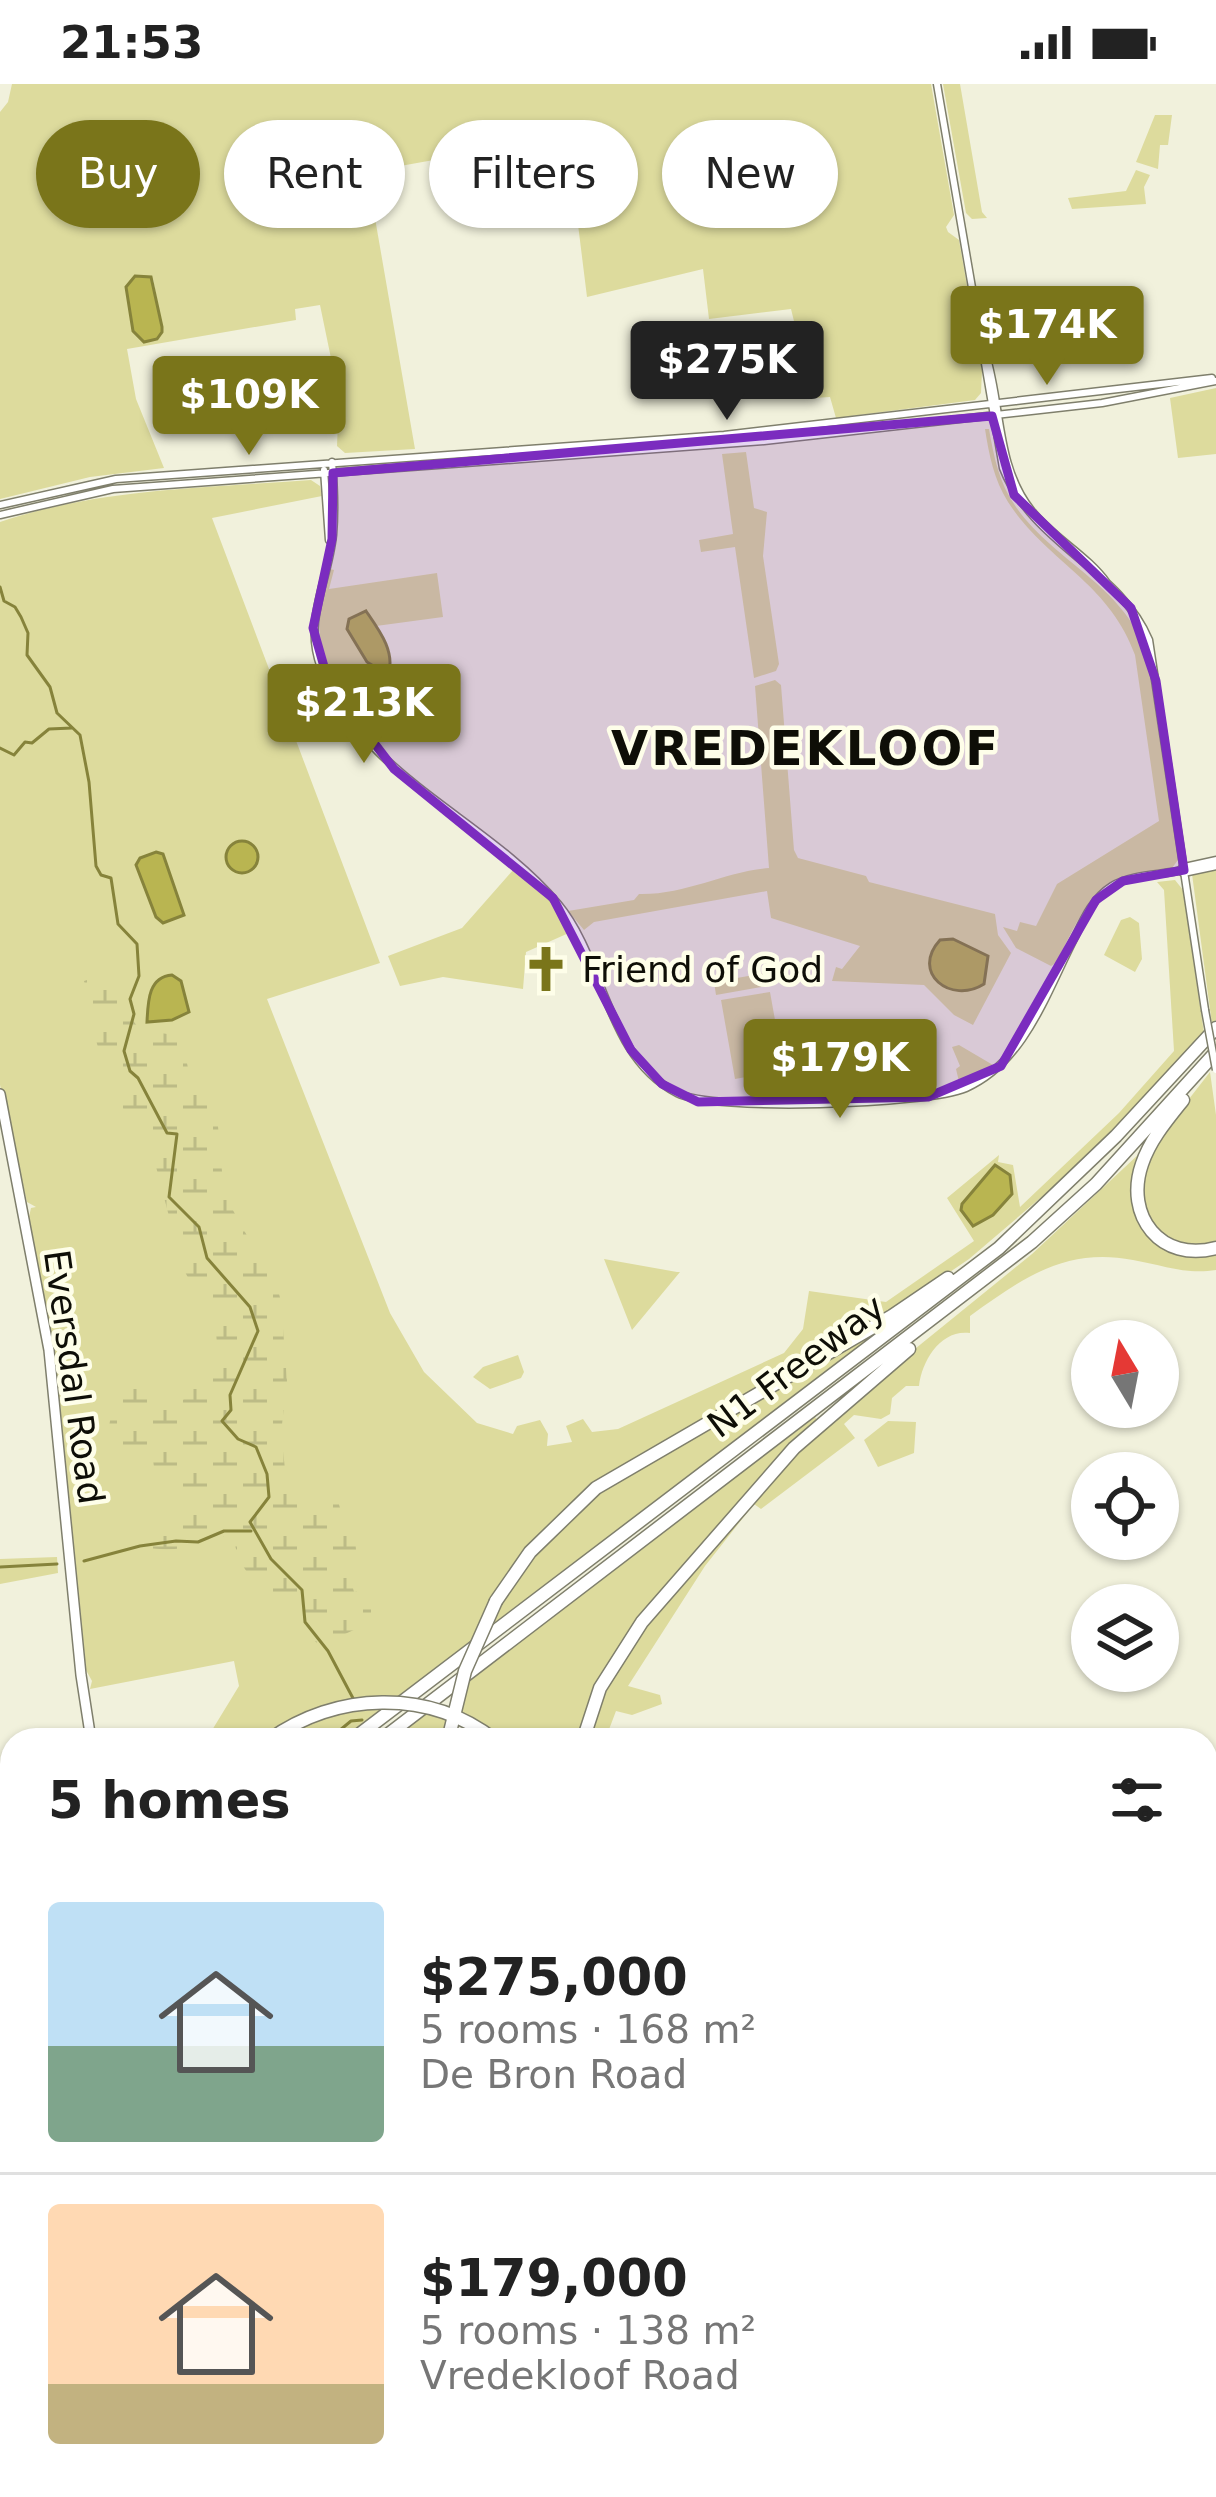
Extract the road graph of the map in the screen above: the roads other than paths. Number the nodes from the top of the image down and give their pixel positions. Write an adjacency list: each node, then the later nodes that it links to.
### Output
1 (937, 84): 3 (street)
2 (1216, 379): 3 (street); 4 (street)
3 (993, 404): 4 (street); 5 (street)
4 (995, 416): 6 (street); 10 (street)
5 (328, 463): 6 (street); 7 (street)
6 (328, 473): 8 (street); 10 (street)
7 (0, 505)
8 (0, 515)
9 (1216, 863): 10 (highway)
10 (1184, 870): 12 (street, bridge)
11 (1216, 1028): 14 (highway, N1 Freeway)
12 (1213, 1062): 15 (highway); 16 (highway, N1 Freeway)
13 (0, 1094): 17 (main road, Eversdal Road)
14 (1035, 1217): 19 (highway, N1 Freeway); 21 (highway, bridge)
15 (1216, 1248)
16 (967, 1295): 20 (highway, N1 Freeway); 23 (highway)
17 (89, 1728)
18 (291, 1728): 22 (highway, bridge)
19 (368, 1728)
20 (396, 1728)
21 (451, 1728)
22 (473, 1728)
23 (587, 1728)

